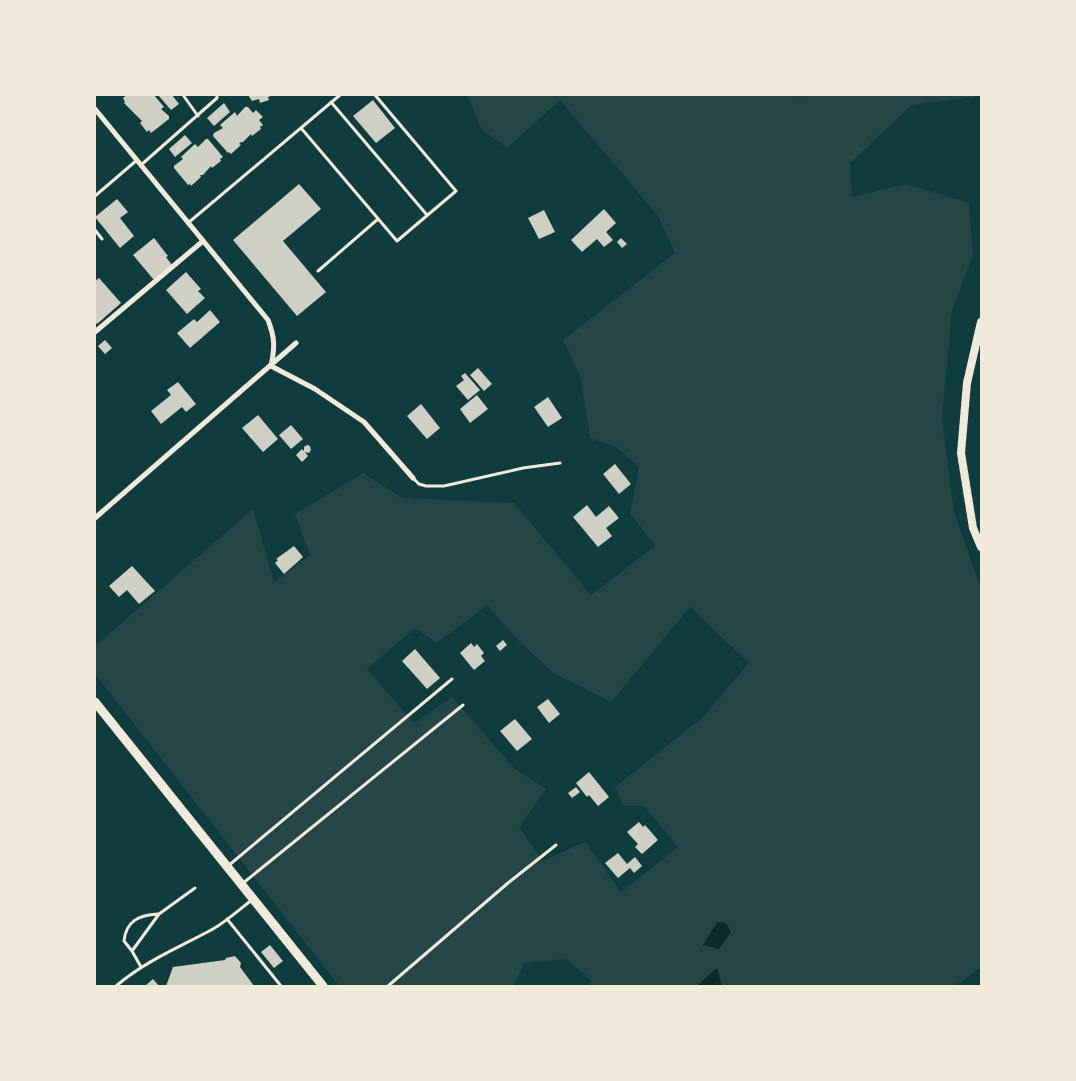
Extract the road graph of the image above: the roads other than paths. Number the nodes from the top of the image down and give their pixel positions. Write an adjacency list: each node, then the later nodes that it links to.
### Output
1 (183, 95): 7 (lane)
2 (217, 95): 7 (lane)
3 (340, 95): 5 (lane)
4 (375, 95): 12 (lane)
5 (331, 102): 8 (lane); 12 (lane)
6 (95, 109): 9 (street)
7 (198, 116): 10 (lane)
8 (301, 128): 13 (lane); 14 (lane)
9 (136, 160): 10 (street); 11 (lane)
10 (141, 165): 14 (street)
11 (95, 196)
12 (427, 215): 13 (lane)
13 (378, 219): 18 (lane)
14 (188, 223): 17 (street)
15 (95, 230): 16 (lane)
16 (102, 239)
17 (203, 241): 20 (street); 22 (street)
18 (318, 271)
19 (981, 322): 26 (street)
20 (95, 332)
21 (296, 343): 22 (street)
22 (271, 366): 24 (street); 25 (street)
23 (560, 463): 24 (lane)
24 (413, 478)
25 (95, 518)
26 (981, 547)
27 (452, 679): 31 (lane)
28 (95, 702): 31 (main road)
29 (463, 705): 32 (lane)
30 (556, 845): 42 (lane)
31 (228, 867): 32 (main road)
32 (242, 884): 34 (main road)
33 (195, 888): 35 (lane)
34 (253, 898): 36 (lane); 41 (main road)
35 (158, 914): 37 (lane); 37 (lane)
36 (227, 919): 38 (lane); 40 (lane)
37 (132, 951): 38 (lane)
38 (141, 967): 39 (lane)
39 (116, 986)
40 (281, 986)
41 (323, 986)
42 (388, 986)

